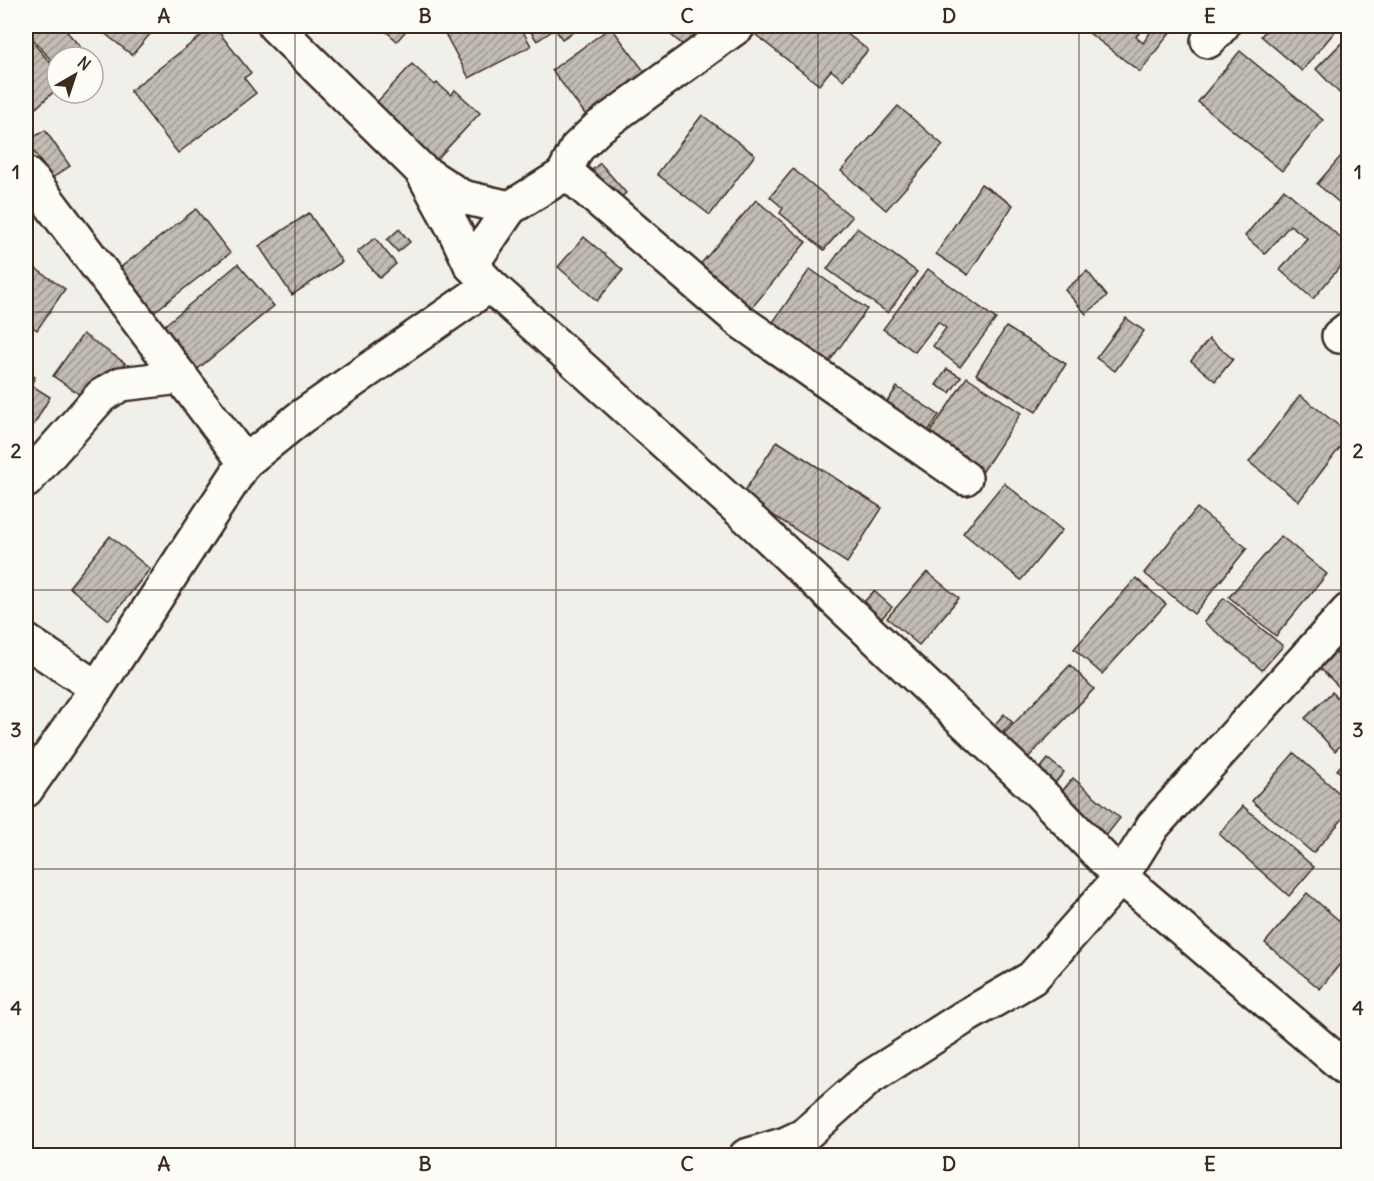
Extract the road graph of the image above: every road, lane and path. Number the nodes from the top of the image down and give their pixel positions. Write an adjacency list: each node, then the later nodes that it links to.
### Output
1 (275, 26): 3 (street)
2 (738, 26): 5 (street)
3 (422, 171): 6 (street); 7 (street)
4 (26, 174): 8 (street)
5 (563, 175): 6 (street); 10 (street)
6 (510, 208): 7 (street)
7 (480, 275): 9 (street); 16 (street)
8 (181, 377): 9 (street); 11 (street)
9 (245, 462): 14 (street)
10 (965, 478)
11 (26, 481)
12 (1348, 611): 16 (street)
13 (26, 641): 14 (street)
14 (97, 688): 15 (street)
15 (26, 790)
16 (1121, 877): 17 (street); 18 (street)
17 (1348, 1070)
18 (746, 1155)

